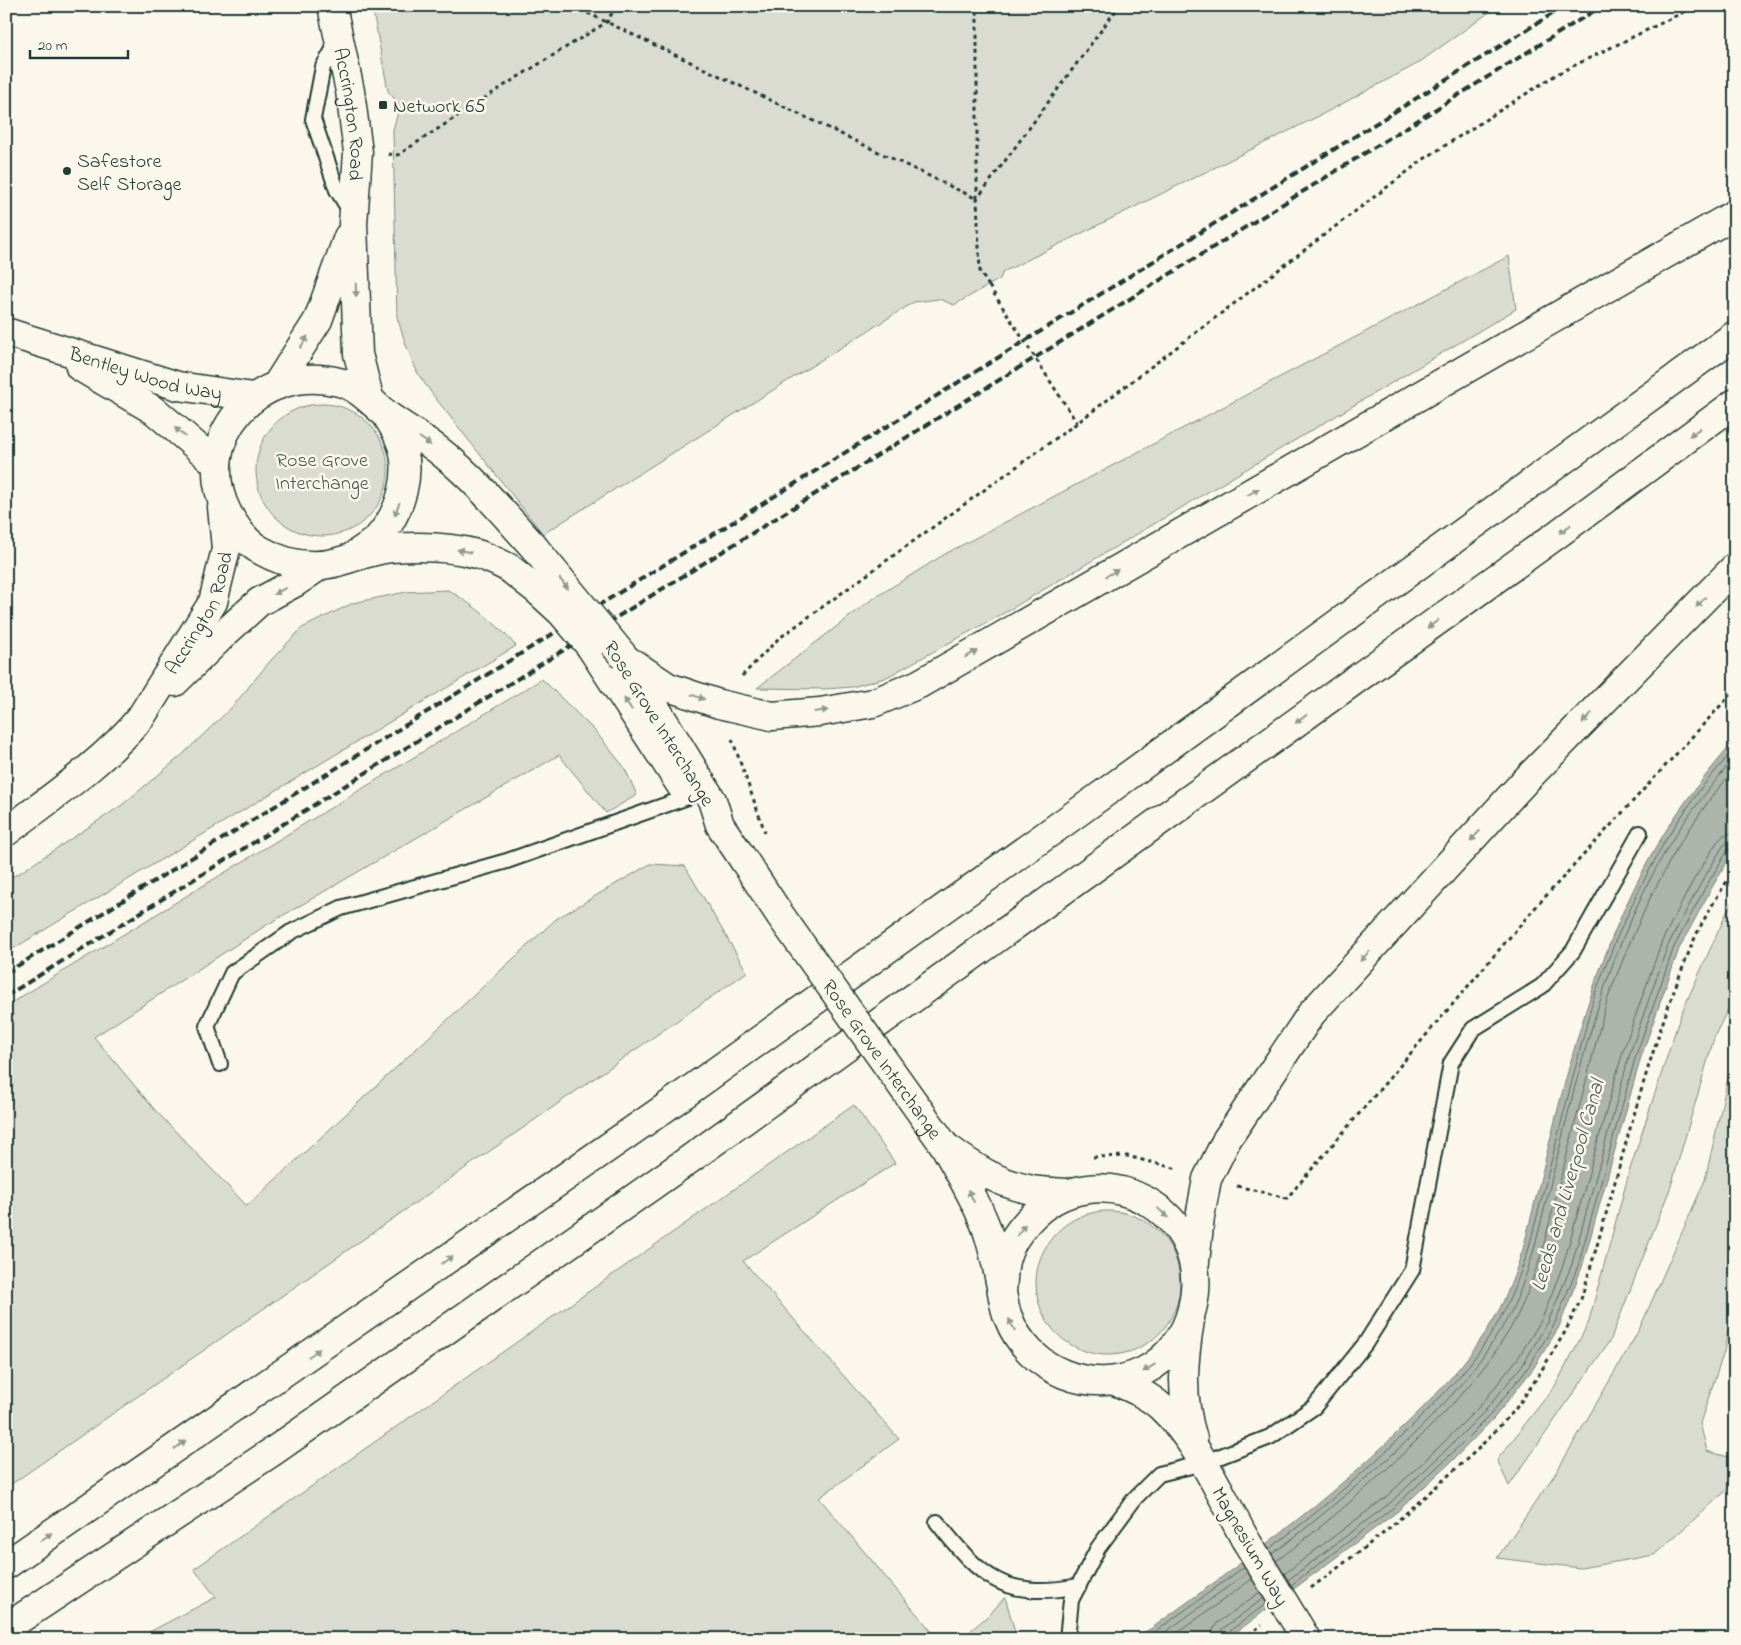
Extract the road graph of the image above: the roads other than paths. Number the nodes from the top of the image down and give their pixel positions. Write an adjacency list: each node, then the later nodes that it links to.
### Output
1 (332, 6): 2 (main road, Accrington Road)
2 (339, 38): 4 (main road, Accrington Road); 4 (lane)
3 (1735, 214): 17 (main road, one-way to 3)
4 (353, 220): 8 (main road, Accrington Road, one-way to 4); 11 (main road, Accrington Road, one-way to 11)
5 (6, 332): 7 (main road, Bentley Wood Way)
6 (1735, 335): 31 (main road, one-way to 6)
7 (40, 343): 9 (main road, Bentley Wood Way); 12 (main road, Bentley Wood Way, one-way to 7)
8 (278, 384): 9 (main road, Rose Grove Interchange); 11 (main road, Rose Grove Interchange)
9 (253, 397): 12 (main road, Rose Grove Interchange)
10 (1735, 404): 33 (main road, one-way to 33)
11 (377, 405): 14 (main road, Rose Grove Interchange, one-way to 14); 17 (main road, Rose Grove Interchange, one-way to 17, bridge)
12 (217, 464): 13 (main road, Rose Grove Interchange)
13 (222, 501): 15 (main road, Rose Grove Interchange); 18 (main road, Accrington Road)
14 (354, 556): 15 (main road, Rose Grove Interchange); 19 (main road, Rose Grove Interchange, one-way to 14, bridge)
15 (321, 565): 18 (main road, Accrington Road, one-way to 18)
16 (1735, 567): 25 (main road, one-way to 25)
17 (625, 658): 19 (main road, Rose Grove Interchange)
18 (141, 717): 20 (main road, Accrington Road)
19 (696, 792): 22 (lane); 23 (main road, Rose Grove Interchange, bridge)
20 (6, 832)
21 (1640, 833): 29 (lane)
22 (220, 1064)
23 (944, 1145): 24 (main road, Rose Grove Interchange); 26 (main road, Rose Grove Interchange, one-way to 23)
24 (1067, 1194): 25 (main road, Rose Grove Interchange, one-way to 25); 26 (main road, Rose Grove Interchange, one-way to 24)
25 (1195, 1266): 27 (main road, Rose Grove Interchange)
26 (1002, 1292): 28 (main road, Rose Grove Interchange, one-way to 26)
27 (1190, 1320): 28 (main road, Rose Grove Interchange, one-way to 28); 29 (main road, Magnesium Way)
28 (1115, 1381): 29 (main road, Magnesium Way)
29 (1200, 1458): 32 (lane); 34 (main road, Magnesium Way, bridge)
30 (937, 1522): 32 (lane)
31 (6, 1565)
32 (1079, 1586): 35 (lane)
33 (6, 1628)
34 (1301, 1631)
35 (1067, 1639)

